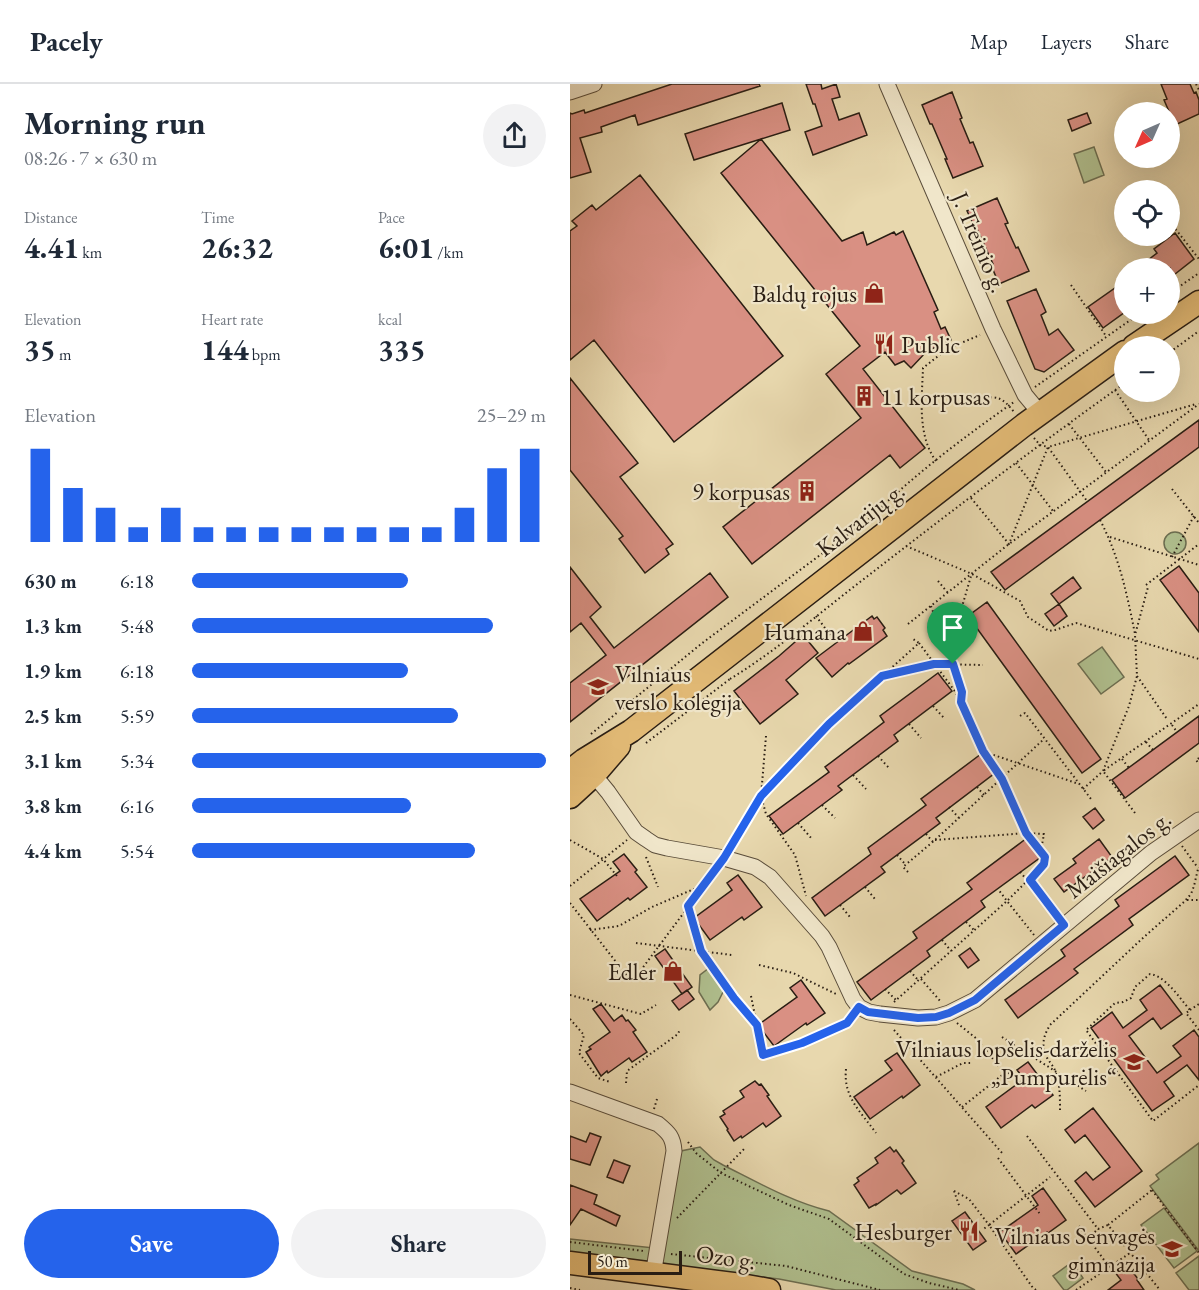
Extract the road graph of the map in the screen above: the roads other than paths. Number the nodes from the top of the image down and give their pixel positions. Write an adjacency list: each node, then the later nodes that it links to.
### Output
1 (594, 84): 3 (street)
2 (888, 84): 7 (street, J. Treinio g.)
3 (570, 92)
4 (1199, 302): 5 (main road)
5 (1149, 336)
6 (1114, 360): 7 (main road, Kalvarijų g.)
7 (1040, 413): 8 (main road, Kalvarijų g.)
8 (637, 739): 9 (main road, Kalvarijų g.); 10 (main road, Kalvarijų g.)
9 (570, 771)
10 (594, 776): 11 (main road, Kalvarijų g.); 12 (street, Maišiagalos g.)
11 (570, 797)
12 (1199, 820)
13 (570, 1092): 15 (street)
14 (570, 1263): 15 (main road, Ozo g.)
15 (653, 1275): 18 (main road, Ozo g.)
16 (570, 1277): 17 (main road, Ozo g.)
17 (669, 1290)
18 (769, 1290)

